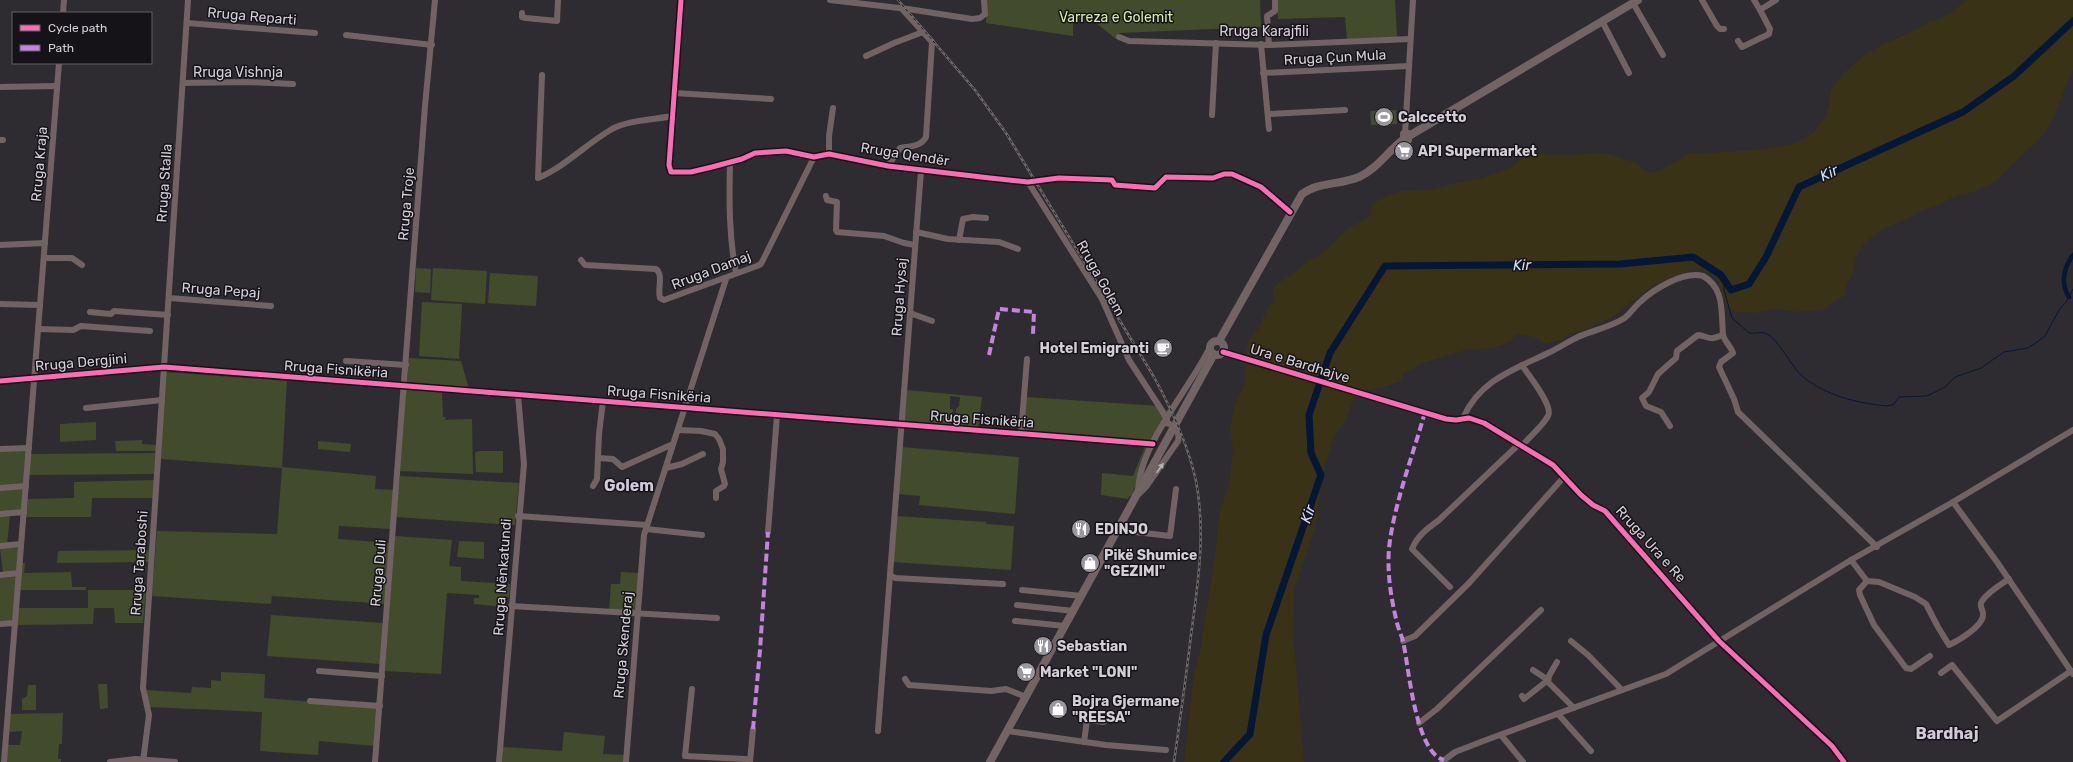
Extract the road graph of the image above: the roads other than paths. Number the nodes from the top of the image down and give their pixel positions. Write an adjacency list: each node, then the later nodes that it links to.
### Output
1 (64, 0): 16 (street)
2 (188, 0): 19 (street, Rruga Stalla)
3 (435, 0): 29 (street, Rruga Troje)
4 (558, 0): 17 (street)
5 (681, 0): 42 (street, Rruga Qendër)
6 (830, 0): 14 (street)
7 (984, 0): 14 (street)
8 (1275, 0): 30 (street)
9 (1413, 0): 25 (street)
10 (1702, 0): 20 (street)
11 (1754, 0): 15 (street)
12 (1776, 0): 15 (street)
13 (1636, 1): 18 (main road); 31 (street)
14 (902, 9): 21 (street)
15 (1760, 10): 26 (street)
16 (63, 12)
17 (522, 12)
18 (1602, 21): 36 (street); 50 (main road)
19 (187, 23): 22 (street, Rruga Reparti); 38 (street, Rruga Stalla)
20 (1724, 29)
21 (923, 32): 32 (street); 54 (street)
22 (315, 33)
23 (346, 35): 29 (street)
24 (1119, 37): 27 (street, Rruga Karajfili)
25 (1410, 39): 30 (street, Rruga Karajfili); 34 (street)
26 (1738, 41)
27 (1216, 44): 28 (street, Rruga Karajfili); 47 (street)
28 (1261, 44): 30 (street, Rruga Karajfili); 35 (street)
29 (432, 45): 87 (street, Rruga Troje)
30 (1269, 45)
31 (1663, 55)
32 (866, 56)
33 (59, 64): 40 (street, Rruga Kraja)
34 (1409, 66): 35 (street, Rruga Çun Mula); 50 (street)
35 (1263, 73): 46 (street)
36 (1629, 73)
37 (542, 75): 48 (street)
38 (183, 83): 39 (street, Rruga Vishnja); 71 (street, Rruga Stalla)
39 (293, 84)
40 (57, 86): 41 (street); 62 (street, Rruga Kraja)
41 (0, 87)
42 (674, 93): 43 (street); 48 (street, Rruga Qendër)
43 (771, 99)
44 (833, 108): 51 (street)
45 (1345, 110): 46 (street)
46 (1268, 114): 49 (street)
47 (1212, 115)
48 (672, 116): 53 (street, Rruga Qendër)
49 (1269, 129)
50 (1406, 136): 58 (main road)
51 (829, 154): 52 (street, Rruga Qendër); 54 (street, Rruga Qendër)
52 (814, 157): 53 (street, Rruga Qendër); 69 (street, Rruga Damaj)
53 (730, 163): 69 (street)
54 (888, 166): 55 (street, Rruga Qendër)
55 (921, 171): 56 (street, Rruga Qendër); 60 (street, Rruga Hysaj)
56 (1028, 182): 58 (street, Rruga Qendër); 99 (street, Rruga Golem)
57 (826, 196): 63 (street)
58 (1290, 212): 82 (main road)
59 (986, 218): 61 (street)
60 (916, 232): 61 (street); 63 (street, Rruga Hysaj)
61 (959, 240): 65 (street)
62 (45, 243): 64 (street); 66 (street, Rruga Kraja)
63 (915, 244): 76 (street, Rruga Hysaj)
64 (0, 245)
65 (1018, 249)
66 (44, 258): 68 (street); 73 (street, Rruga Kraja)
67 (581, 260): 70 (street, Rruga Damaj)
68 (82, 265)
69 (736, 273): 70 (street, Rruga Damaj)
70 (726, 279): 98 (street, Rruga Skenderaj)
71 (169, 298): 74 (street, Rruga Pepaj); 77 (street, Rruga Stalla)
72 (0, 304): 73 (street)
73 (40, 305): 79 (street, Rruga Kraja)
74 (271, 306)
75 (90, 312): 77 (street)
76 (910, 313): 78 (street); 104 (street, Rruga Hysaj)
77 (168, 315): 89 (street, Rruga Stalla)
78 (932, 321)
79 (38, 329): 80 (street); 90 (street, Rruga Kraja)
80 (150, 331)
81 (1722, 335): 88 (street); 105 (street); 134 (street)
82 (1215, 343): 83 (main road); 84 (main road); 100 (street)
83 (1227, 353): 84 (main road); 93 (street, Ura e Bardhajve)
84 (1214, 354): 122 (main road)
85 (1027, 359): 108 (street, Rruga Fisnikëria)
86 (346, 360): 87 (street)
87 (406, 365): 92 (street, Rruga Troje)
88 (1522, 365): 102 (street); 111 (street)
89 (164, 367): 90 (street, Rruga Dergjini); 92 (street, Rruga Fisnikëria); 95 (street, Rruga Taraboshi)
90 (34, 378): 91 (street, Rruga Dergjini); 112 (street, Rruga Kraja)
91 (0, 381)
92 (405, 386): 94 (street, Rruga Fisnikëria); 164 (street, Rruga Duli)
93 (1361, 394): 102 (street, Rruga Ura e Re)
94 (518, 395): 96 (street, Rruga Fisnikëria); 127 (street, Rruga Nënkatundi)
95 (162, 400): 97 (street); 187 (street, Rruga Taraboshi)
96 (603, 401): 98 (street, Rruga Fisnikëria); 115 (street)
97 (86, 408)
98 (685, 408): 101 (street, Rruga Fisnikëria); 106 (street, Rruga Skenderaj)
99 (1161, 409): 100 (street); 103 (street, Rruga Golem)
100 (1172, 411): 103 (street)
101 (777, 415): 104 (street, Rruga Fisnikëria); 130 (street)
102 (1463, 418): 111 (street, Rruga Ura e Re)
103 (1166, 422): 110 (street); 122 (street, one-way to 103)
104 (901, 424): 108 (street, Rruga Fisnikëria); 138 (street)
105 (1670, 426)
106 (678, 430): 109 (street, Rruga Skenderaj); 123 (street)
107 (2073, 430): 124 (street)
108 (1021, 434): 110 (street, Rruga Fisnikëria)
109 (673, 444): 115 (street); 116 (street, Rruga Skenderaj)
110 (1153, 444): 122 (street)
111 (1519, 446): 117 (street, Rruga Ura e Re); 142 (street)
112 (29, 448): 113 (street); 118 (street, Rruga Kraja)
113 (0, 449)
114 (703, 454): 116 (street)
115 (598, 458): 119 (street)
116 (666, 468): 128 (street, Rruga Skenderaj)
117 (1564, 477): 155 (street); 157 (street, Rruga Ura e Re)
118 (26, 486): 120 (street); 125 (street, Rruga Kraja)
119 (593, 486)
120 (0, 488)
121 (1176, 489): 129 (street)
122 (1138, 495): 129 (main road)
123 (716, 498)
124 (1953, 502): 134 (street); 139 (street)
125 (24, 512): 126 (street); 132 (street, Rruga Kraja)
126 (0, 514)
127 (518, 516): 128 (street); 146 (street, Rruga Nënkatundi)
128 (647, 527): 131 (street); 149 (street, Rruga Skenderaj)
129 (1118, 530): 144 (main road)
130 (768, 532)
131 (702, 534)
132 (21, 544): 133 (street); 136 (street, Rruga Kraja)
133 (0, 546)
134 (1877, 547): 135 (street)
135 (1851, 560): 140 (street); 157 (street)
136 (19, 573): 137 (street); 152 (street, Rruga Kraja)
137 (0, 575)
138 (890, 575): 141 (street); 180 (street)
139 (2008, 579): 140 (street); 163 (street)
140 (1867, 581): 158 (street)
141 (1003, 584)
142 (1450, 586)
143 (1022, 590): 144 (street)
144 (1082, 596): 148 (main road)
145 (1017, 605): 148 (street)
146 (511, 606): 149 (street); 192 (street, Rruga Nënkatundi)
147 (1541, 610): 178 (street)
148 (1074, 611): 154 (main road)
149 (638, 614): 150 (street); 193 (street, Rruga Skenderaj)
150 (717, 618)
151 (1015, 621): 154 (street)
152 (15, 622): 153 (street); 176 (street, Rruga Kraja)
153 (0, 624)
154 (1065, 626): 170 (main road)
155 (1403, 641)
156 (1571, 641): 168 (street)
157 (1719, 641): 168 (street); 198 (street, Rruga Ura e Re)
158 (1930, 656)
159 (1557, 662): 166 (street)
160 (1533, 670): 166 (street)
161 (319, 671): 164 (street)
162 (1941, 673): 163 (street)
163 (2072, 673)
164 (382, 676): 172 (street, Rruga Duli)
165 (906, 679): 170 (street)
166 (1548, 680): 169 (street); 173 (street)
167 (692, 689): 194 (street)
168 (1622, 690): 173 (street)
169 (1522, 696)
170 (1026, 697): 181 (main road)
171 (310, 700): 172 (street)
172 (380, 706): 191 (street, Rruga Duli)
173 (1574, 708): 174 (street)
174 (1558, 714): 182 (street); 186 (street)
175 (1104, 722): 183 (street)
176 (7, 723): 177 (street); 184 (street, Rruga Kraja)
177 (0, 724)
178 (1419, 724)
179 (753, 729): 194 (street)
180 (878, 731)
181 (1008, 731): 183 (street); 195 (main road)
182 (1501, 735): 196 (street); 197 (street)
183 (1084, 742): 185 (street)
184 (3, 747): 188 (street, Rruga Kraja)
185 (1166, 750)
186 (1591, 751)
187 (143, 761): 189 (street); 190 (street)
188 (4, 762)
189 (110, 762)
190 (175, 762)
191 (375, 762)
192 (500, 762)
193 (626, 762)
194 (750, 762)
195 (990, 762)
196 (1442, 762)
197 (1523, 762)
198 (1844, 762)

